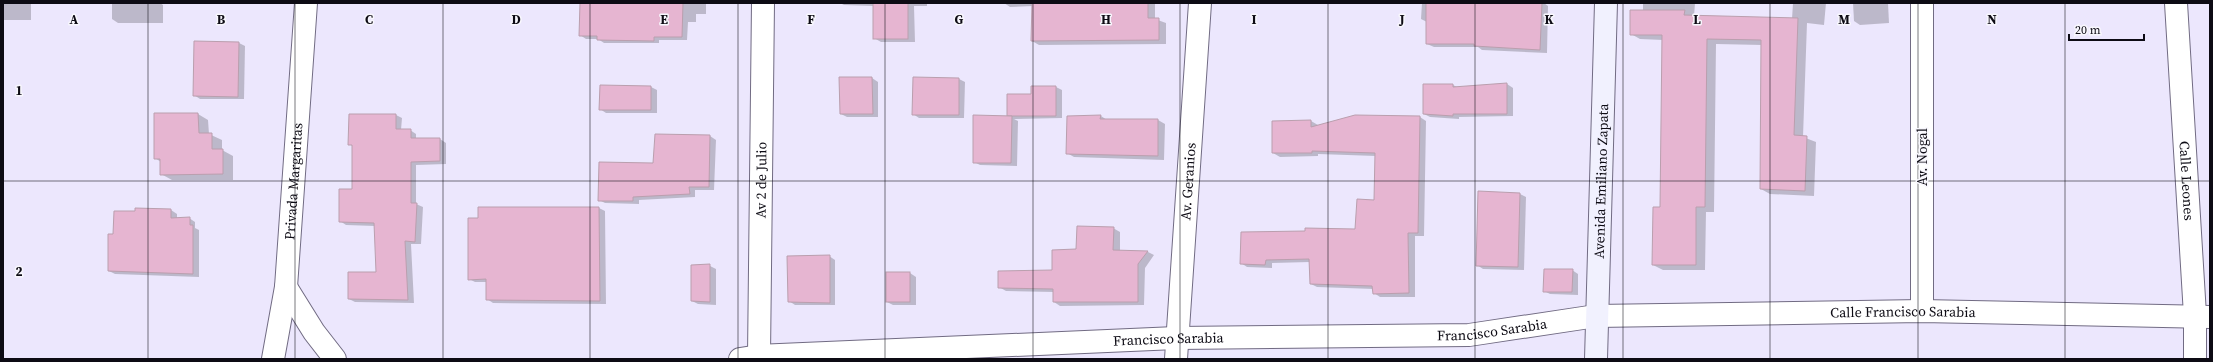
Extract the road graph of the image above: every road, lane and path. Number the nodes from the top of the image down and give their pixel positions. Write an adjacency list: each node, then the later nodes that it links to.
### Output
1 (306, 3): 7 (street, Privada Margaritas)
2 (763, 3): 12 (street, Av 2 de Julio)
3 (1200, 3): 11 (street, Av. Geranios)
4 (1606, 3): 9 (main road, Avenida Emiliano Zapata)
5 (1922, 3): 8 (street, Av. Nogal)
6 (2176, 3): 10 (street, Calle Leones)
7 (286, 287): 13 (street, Privada Margaritas); 14 (street)
8 (1922, 311): 9 (street, Calle Francisco Sarabia); 10 (street, Calle Francisco Sarabia)
9 (1596, 316): 11 (street, Francisco Sarabia); 16 (main road, Avenida Emiliano Zapata)
10 (2202, 316): 17 (street, Calle Leones)
11 (1176, 338): 12 (street, Francisco Sarabia); 15 (street, Av. Geranios)
12 (750, 358)
13 (273, 359)
14 (335, 359)
15 (1176, 359)
16 (1596, 359)
17 (2195, 359)

